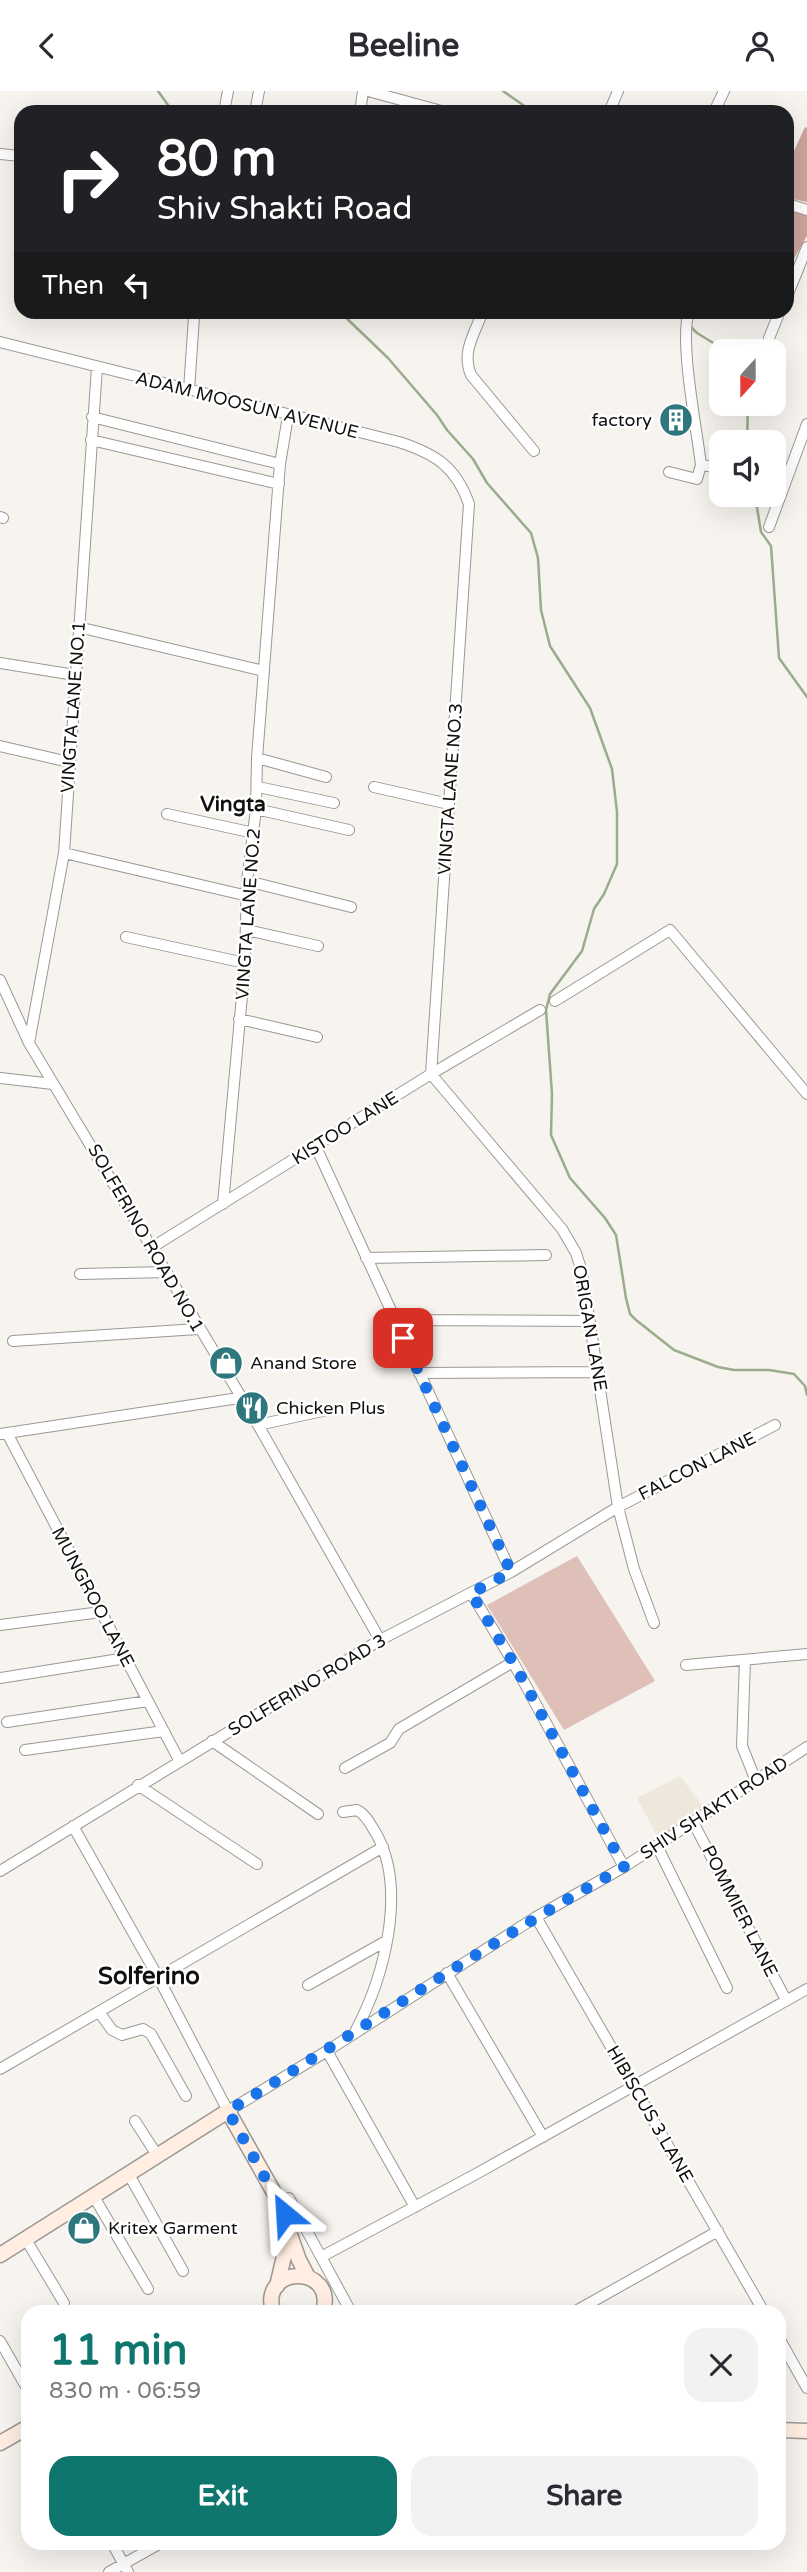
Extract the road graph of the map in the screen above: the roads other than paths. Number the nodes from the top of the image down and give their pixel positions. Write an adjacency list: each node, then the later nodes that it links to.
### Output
1 (366, 91): 2 (street)
2 (419, 105)
3 (807, 247): 4 (street)
4 (794, 271)
5 (194, 319): 12 (street)
6 (481, 319): 17 (street)
7 (686, 319): 19 (street)
8 (777, 319): 9 (street)
9 (769, 338)
10 (0, 342): 11 (street, ADAM MOOSUN AVENUE)
11 (97, 367): 12 (street, ADAM MOOSUN AVENUE); 14 (street, VINGTA LANE NO.1)
12 (188, 390): 13 (street, ADAM MOOSUN AVENUE)
13 (288, 416): 18 (street, VINGTA LANE NO.2); 23 (street, ADAM MOOSUN AVENUE)
14 (92, 417): 16 (street, VINGTA LANE NO.1); 18 (street)
15 (807, 424): 24 (street)
16 (90, 440): 22 (street); 25 (street, VINGTA LANE NO.1)
17 (534, 451)
18 (280, 464): 22 (street, VINGTA LANE NO.2)
19 (701, 465): 20 (street); 21 (street)
20 (709, 466)
21 (669, 473)
22 (279, 484): 27 (street, VINGTA LANE NO.2)
23 (469, 504): 36 (street, VINGTA LANE NO.3)
24 (769, 527)
25 (78, 627): 27 (street); 28 (street, VINGTA LANE NO.1)
26 (0, 663): 28 (street)
27 (264, 671): 30 (street, VINGTA LANE NO.2)
28 (75, 675): 31 (street, VINGTA LANE NO.1)
29 (0, 746): 31 (street)
30 (257, 758): 32 (street); 33 (street, VINGTA LANE NO.2)
31 (69, 762): 41 (street, VINGTA LANE NO.1)
32 (326, 777)
33 (258, 787): 35 (street); 37 (street, VINGTA LANE NO.2)
34 (374, 787): 36 (street)
35 (334, 803)
36 (449, 804): 55 (street, VINGTA LANE NO.3)
37 (256, 809): 39 (street); 40 (street, VINGTA LANE NO.2)
38 (167, 814): 40 (street)
39 (349, 830)
40 (254, 834): 42 (street, VINGTA LANE NO.2)
41 (64, 853): 43 (street); 54 (street, VINGTA LANE NO.1)
42 (247, 881): 43 (street, VINGTA LANE NO.2); 44 (street)
43 (248, 896): 45 (street, VINGTA LANE NO.2)
44 (351, 907)
45 (247, 930): 47 (street); 48 (street, VINGTA LANE NO.2)
46 (126, 937): 48 (street)
47 (318, 946)
48 (245, 963): 52 (street, VINGTA LANE NO.2)
49 (0, 979): 54 (street, SOLFERINO ROAD NO.1)
50 (555, 1000): 58 (street)
51 (540, 1010): 55 (street, KISTOO LANE)
52 (239, 1019): 53 (street); 60 (street, VINGTA LANE NO.2)
53 (317, 1037)
54 (29, 1043): 57 (street, SOLFERINO ROAD NO.1)
55 (431, 1074): 59 (street, KISTOO LANE); 67 (street, ORIGAN LANE)
56 (0, 1078): 57 (street)
57 (53, 1084): 61 (street, SOLFERINO ROAD NO.1)
58 (807, 1094)
59 (316, 1147): 60 (street, KISTOO LANE); 63 (street)
60 (223, 1204): 61 (street, KISTOO LANE)
61 (152, 1248): 64 (street, SOLFERINO ROAD NO.1)
62 (547, 1255): 63 (street)
63 (366, 1258): 66 (street)
64 (166, 1272): 65 (street); 68 (street, SOLFERINO ROAD NO.1)
65 (80, 1274)
66 (395, 1320): 67 (street); 71 (street)
67 (590, 1321): 70 (street, ORIGAN LANE)
68 (198, 1329): 69 (street); 72 (street, SOLFERINO ROAD NO.1)
69 (13, 1341)
70 (599, 1372): 71 (street); 77 (street, ORIGAN LANE)
71 (419, 1373): 78 (street)
72 (239, 1398): 75 (street, SOLFERINO ROAD NO.1); 76 (street)
73 (327, 1410): 75 (street)
74 (775, 1425): 77 (street, FALCON LANE)
75 (258, 1426): 83 (street, SOLFERINO ROAD NO.1)
76 (4, 1434): 80 (street, MUNGROO LANE)
77 (618, 1507): 78 (street, SOLFERINO ROAD 3); 81 (street, ORIGAN LANE)
78 (511, 1572): 79 (street, SOLFERINO ROAD 3)
79 (471, 1593): 83 (street, SOLFERINO ROAD 3); 87 (street)
80 (101, 1612): 82 (street); 85 (street, MUNGROO LANE)
81 (654, 1623)
82 (0, 1625)
83 (380, 1640): 93 (street, SOLFERINO ROAD 3)
84 (807, 1654): 86 (street)
85 (126, 1658): 89 (street); 90 (street, MUNGROO LANE)
86 (745, 1660): 88 (street); 98 (street)
87 (513, 1662): 97 (street); 107 (street)
88 (686, 1665)
89 (0, 1678)
90 (148, 1701): 91 (street); 92 (street, MUNGROO LANE)
91 (7, 1721)
92 (164, 1731): 95 (street); 96 (street, MUNGROO LANE)
93 (212, 1741): 96 (street, SOLFERINO ROAD 3); 101 (street)
94 (807, 1747): 98 (street, SHIV SHAKTI ROAD)
95 (25, 1750)
96 (179, 1760): 99 (street, SOLFERINO ROAD 3)
97 (345, 1769)
98 (756, 1781): 102 (street, SHIV SHAKTI ROAD)
99 (138, 1785): 103 (street, SOLFERINO ROAD 3); 106 (street)
100 (343, 1812): 105 (street)
101 (318, 1814)
102 (693, 1822): 104 (street, SHIV SHAKTI ROAD); 116 (street, POMMIER LANE)
103 (73, 1826): 108 (street, SOLFERINO ROAD 3); 112 (street)
104 (657, 1846): 107 (street, SHIV SHAKTI ROAD); 114 (street)
105 (383, 1847): 110 (street); 112 (street)
106 (257, 1864)
107 (624, 1867): 109 (street, SHIV SHAKTI ROAD)
108 (0, 1871)
109 (536, 1917): 111 (street, SHIV SHAKTI ROAD); 121 (street, HIBISCUS 3 LANE)
110 (386, 1941): 113 (street); 118 (street)
111 (447, 1973): 118 (street, SHIV SHAKTI ROAD); 125 (street)
112 (158, 1977): 117 (street); 123 (street)
113 (308, 1985)
114 (727, 1988)
115 (807, 1989): 116 (street)
116 (786, 2000): 121 (street)
117 (99, 2012): 120 (street); 122 (street)
118 (356, 2031): 119 (street, SHIV SHAKTI ROAD)
119 (327, 2051): 123 (street, SHIV SHAKTI ROAD); 130 (street)
120 (0, 2069)
121 (634, 2086): 125 (street); 131 (street, HIBISCUS 3 LANE)
122 (186, 2096)
123 (228, 2111): 126 (main road); 132 (main road)
124 (135, 2121): 126 (street)
125 (543, 2137): 130 (street)
126 (157, 2155): 127 (main road)
127 (128, 2173): 128 (main road); 136 (street)
128 (93, 2195): 133 (main road); 139 (street)
129 (289, 2198): 135 (street)
130 (415, 2207): 135 (street)
131 (718, 2231): 144 (street); 145 (street, HIBISCUS 3 LANE)
132 (290, 2234): 137 (main road); 138 (main road)
133 (25, 2238): 134 (main road); 140 (street)
134 (0, 2255)
135 (321, 2257): 143 (street)
136 (183, 2271)
137 (308, 2277): 138 (main road); 142 (main road)
138 (277, 2286): 141 (main road)
139 (148, 2289)
140 (64, 2303)
141 (272, 2305)
142 (325, 2305)
143 (347, 2305)
144 (586, 2305)
145 (760, 2305)
146 (0, 2341): 148 (street)
147 (786, 2350): 149 (street)
148 (21, 2378)
149 (807, 2388)
150 (786, 2430): 152 (main road)
151 (21, 2431): 153 (main road)
152 (807, 2431)
153 (0, 2443)
154 (116, 2550): 156 (street)
155 (151, 2550): 156 (street)
156 (126, 2568): 157 (street)
157 (109, 2572)

